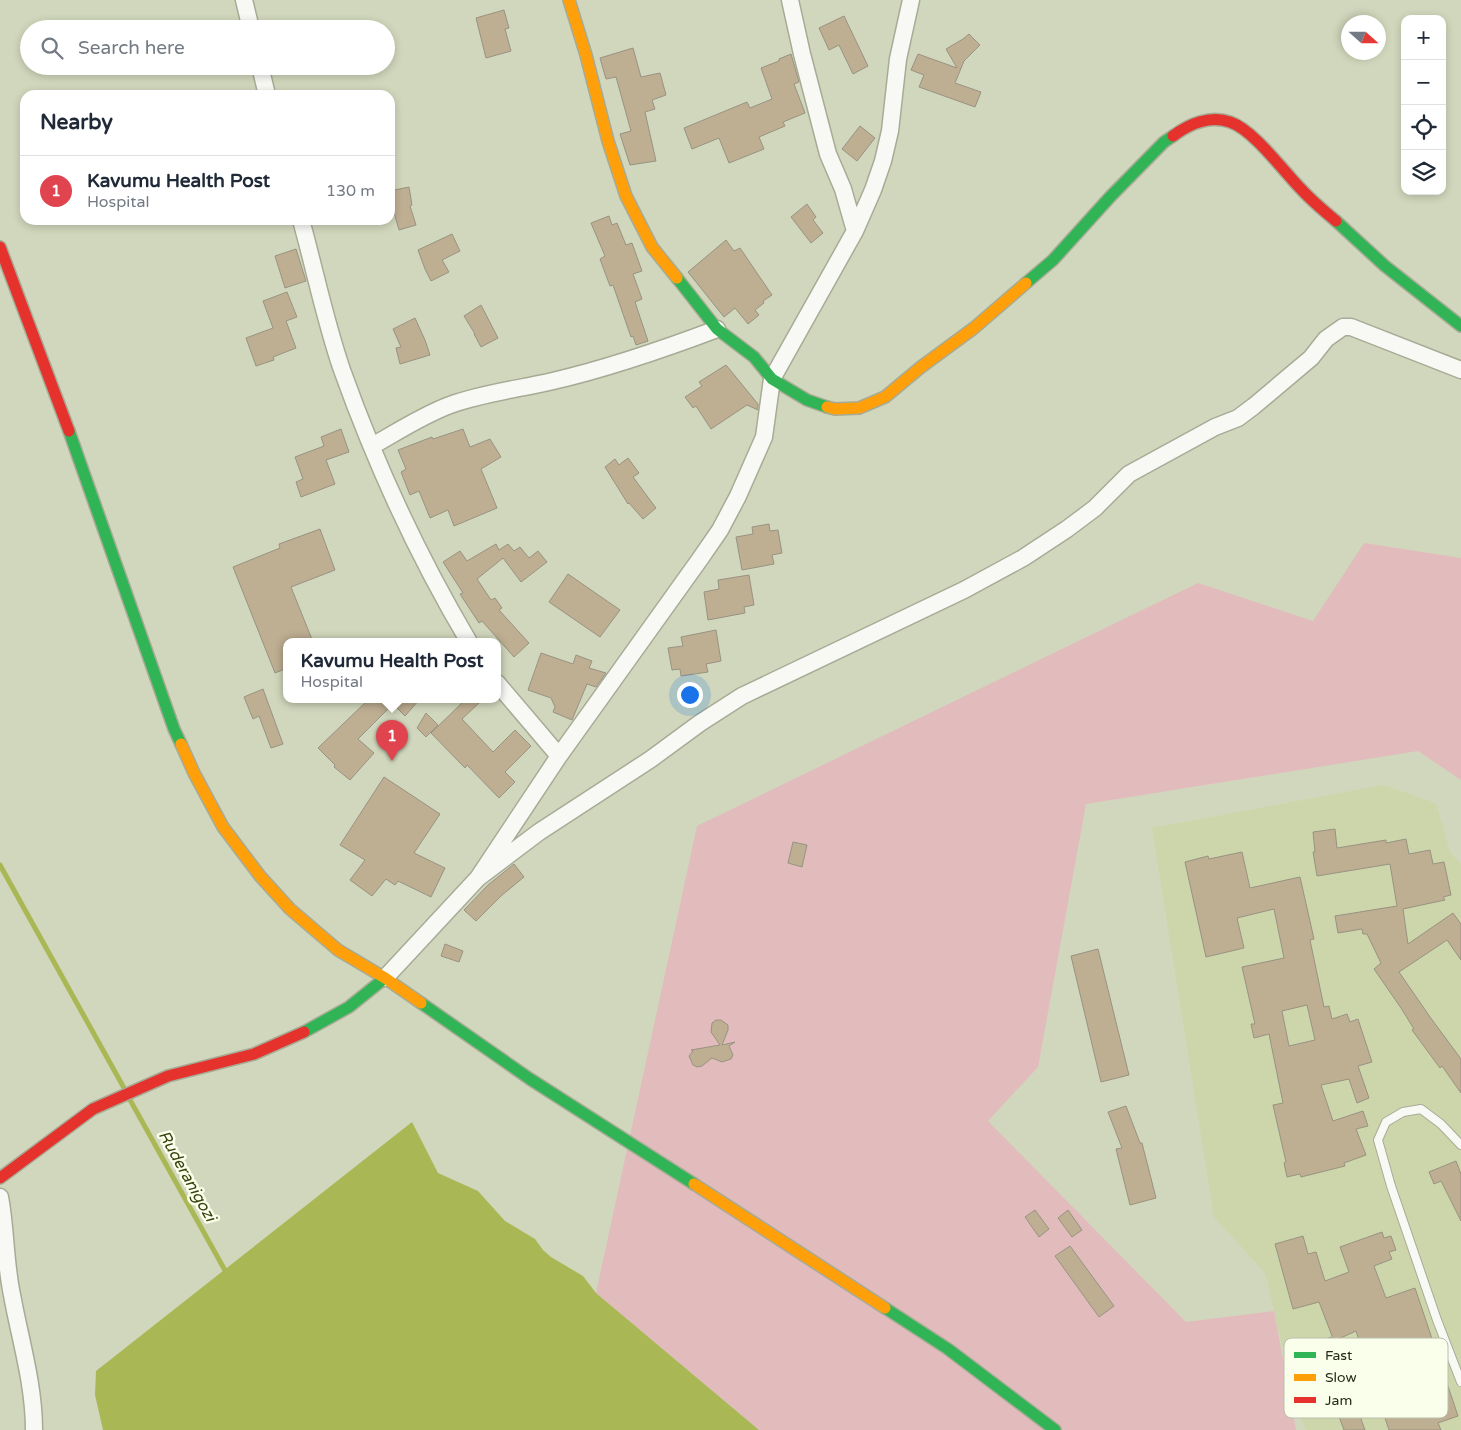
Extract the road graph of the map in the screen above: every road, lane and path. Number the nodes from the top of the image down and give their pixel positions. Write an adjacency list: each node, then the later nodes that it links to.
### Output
1 (244, 0): 5 (street)
2 (569, 0): 12 (main road)
3 (790, 0): 9 (street)
4 (911, 0): 9 (street)
5 (248, 20)
6 (262, 75): 7 (street)
7 (266, 90)
8 (302, 225): 15 (street)
9 (855, 231): 14 (street)
10 (0, 247): 20 (main road)
11 (1461, 326): 14 (main road)
12 (717, 328): 14 (main road); 15 (street)
13 (1461, 370): 19 (street)
14 (772, 379): 18 (street)
15 (372, 446): 16 (street)
16 (467, 638)
17 (501, 688): 18 (street)
18 (559, 756): 19 (street)
19 (478, 878): 20 (street)
20 (385, 978): 22 (main road); 28 (main road)
21 (1461, 1145): 24 (lane)
22 (0, 1178)
23 (0, 1197): 27 (street)
24 (1444, 1338)
25 (1448, 1348): 26 (lane)
26 (1461, 1382)
27 (34, 1430)
28 (1055, 1430)

